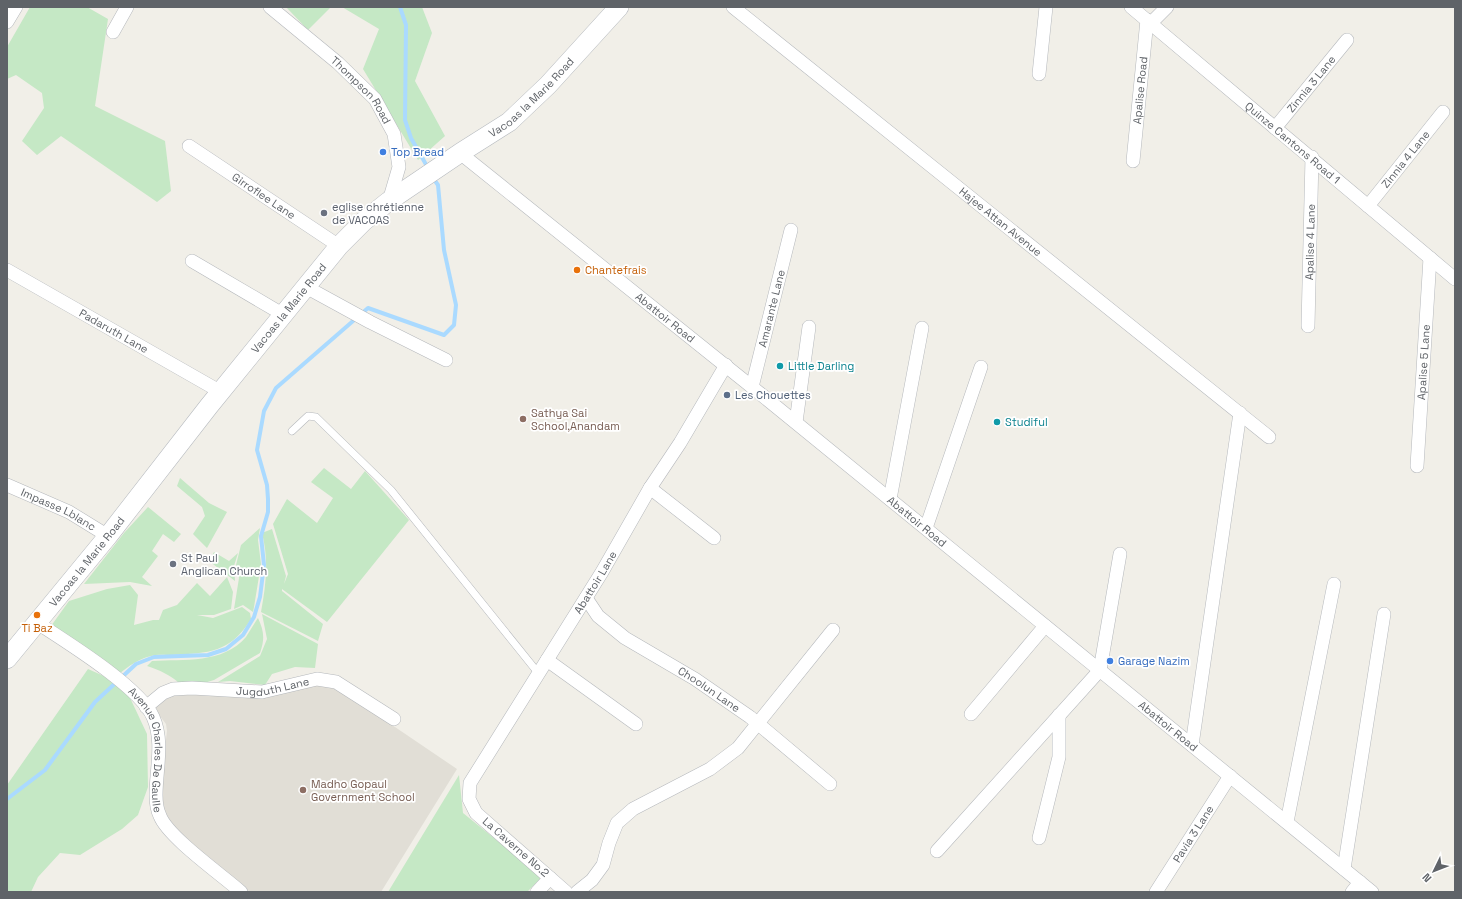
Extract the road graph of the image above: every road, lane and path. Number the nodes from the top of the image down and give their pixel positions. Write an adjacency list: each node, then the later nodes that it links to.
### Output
1 (16, 7): 9 (street)
2 (127, 7): 11 (street)
3 (270, 7): 20 (street, Thompson Road)
4 (619, 7): 17 (main road, Vacoas la Marie Road)
5 (733, 7): 38 (street, Hajee Attan Avenue)
6 (1046, 7): 13 (street)
7 (1131, 7): 10 (street, Quinze Cantons Road 1)
8 (1167, 7): 10 (street)
9 (7, 22)
10 (1149, 22): 15 (street, Quinze Cantons Road 1); 19 (street, Apalise Road)
11 (113, 32)
12 (1347, 40): 15 (street, Zinnia 3 Lane)
13 (1039, 74)
14 (1443, 112): 21 (street, Zinnia 4 Lane)
15 (1275, 128): 18 (street, Quinze Cantons Road 1)
16 (189, 146): 23 (street, Girroflee Lane)
17 (460, 153): 20 (main road, Vacoas la Marie Road); 34 (street, Abattoir Road)
18 (1312, 157): 21 (street, Quinze Cantons Road 1); 30 (street, Apalise 4 Lane)
19 (1133, 161)
20 (389, 201): 23 (main road, Vacoas la Marie Road)
21 (1368, 206): 24 (street, Quinze Cantons Road 1)
22 (790, 230): 36 (street, Amarante Lane)
23 (339, 246): 28 (main road, Vacoas la Marie Road)
24 (1430, 258): 27 (street, Quinze Cantons Road 1); 42 (street, Apalise 5 Lane)
25 (192, 261): 29 (street)
26 (7, 270): 37 (street, Padaruth Lane)
27 (1455, 279)
28 (306, 287): 29 (main road, Vacoas la Marie Road); 33 (street)
29 (284, 315): 37 (main road, Vacoas la Marie Road)
30 (1308, 326)
31 (809, 327): 39 (street)
32 (922, 328): 45 (street)
33 (446, 360)
34 (726, 365): 36 (street, Abattoir Road); 44 (street, Abattoir Lane)
35 (981, 367): 46 (street)
36 (752, 387): 39 (street, Abattoir Road)
37 (220, 392): 47 (main road, Vacoas la Marie Road)
38 (1240, 413): 41 (street, Hajee Attan Avenue); 66 (street)
39 (796, 422): 45 (street, Abattoir Road)
40 (292, 431): 59 (lane)
41 (1269, 437)
42 (1417, 466)
43 (7, 485): 47 (street, Impasse Lblanc)
44 (650, 488): 48 (street); 51 (street, Abattoir Lane)
45 (890, 499): 46 (street, Abattoir Road)
46 (926, 528): 54 (street, Abattoir Road)
47 (108, 536): 53 (main road, Vacoas la Marie Road)
48 (714, 538)
49 (1120, 554): 58 (street)
50 (1334, 584): 70 (street)
51 (586, 598): 57 (street, Abattoir Lane); 64 (street, Choolun Lane)
52 (1384, 614): 73 (street)
53 (36, 622): 56 (main road, Vacoas la Marie Road); 60 (street, Avenue Charles De Gaulle)
54 (1045, 626): 58 (street, Abattoir Road); 61 (street)
55 (833, 630): 64 (street)
56 (7, 659)
57 (547, 660): 59 (street, Abattoir Lane); 65 (street)
58 (1100, 670): 62 (street); 66 (street, Abattoir Road)
59 (538, 674): 69 (street, Abattoir Lane)
60 (146, 707): 63 (street, Jugduth Lane); 76 (street, Avenue Charles De Gaulle)
61 (971, 714)
62 (1059, 715): 71 (street); 72 (street)
63 (394, 719)
64 (757, 723): 68 (street, Choolun Lane); 79 (street)
65 (636, 724)
66 (1192, 745): 67 (street, Abattoir Road)
67 (1230, 776): 70 (street, Abattoir Road); 80 (street, Pavia 3 Lane)
68 (830, 784)
69 (468, 799): 74 (street, La Caverne No.2)
70 (1287, 822): 73 (street, Abattoir Road)
71 (1039, 838)
72 (937, 851)
73 (1344, 869): 75 (street, Abattoir Road)
74 (550, 878): 77 (street); 78 (street, La Caverne No.2)
75 (1356, 887): 81 (street, Abattoir Road)
76 (241, 892)
77 (537, 892)
78 (566, 892)
79 (577, 892)
80 (1156, 892)
81 (1372, 892)

